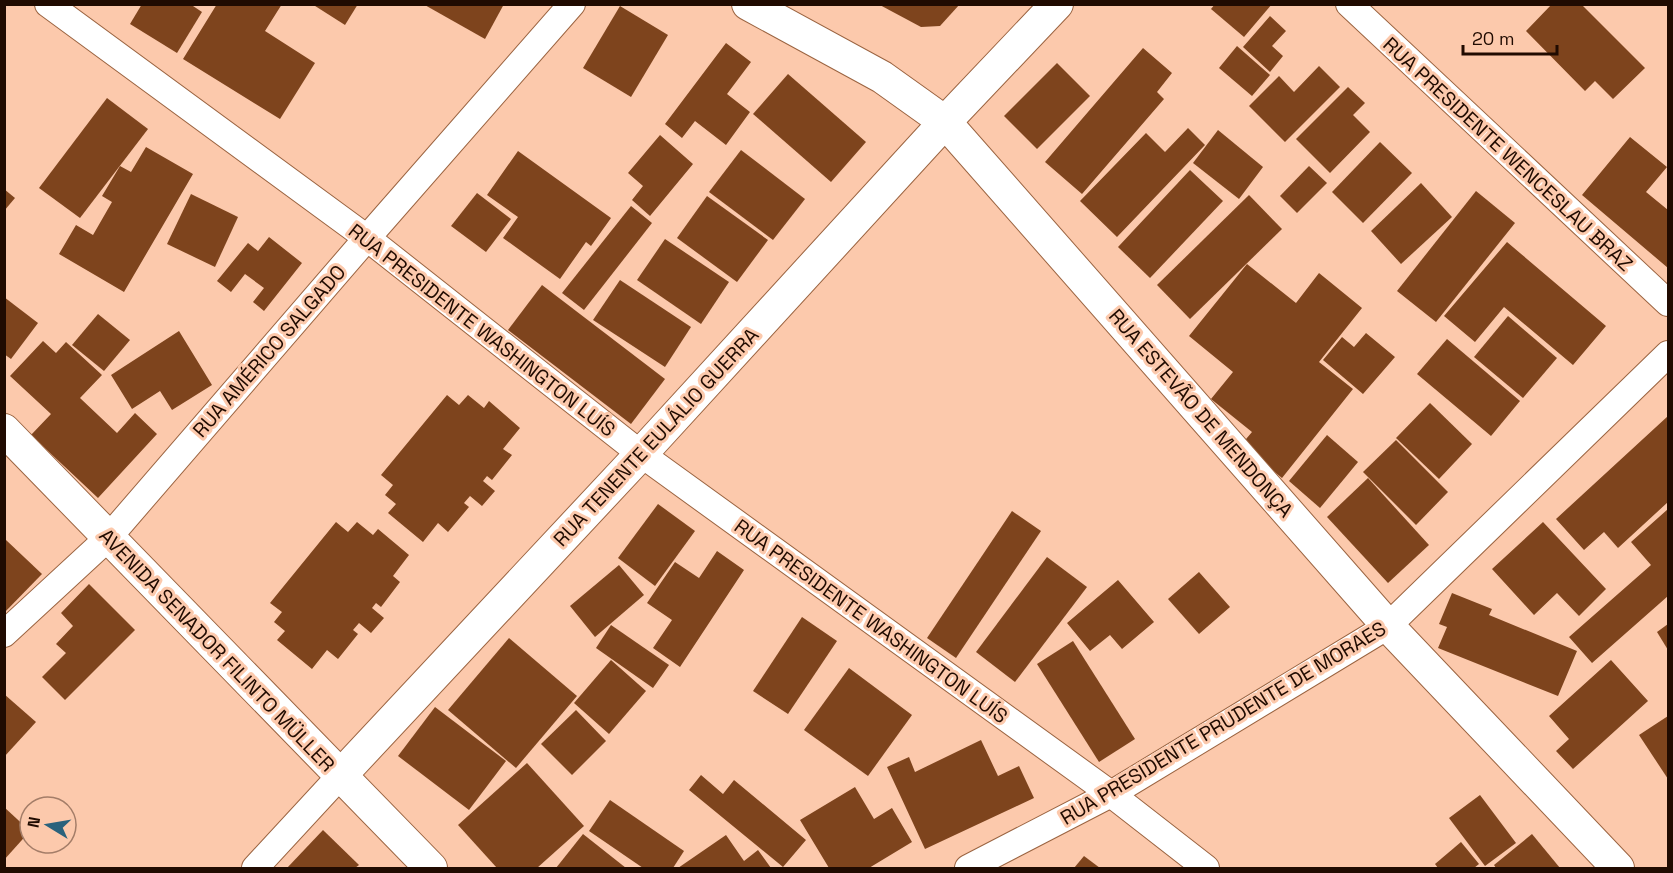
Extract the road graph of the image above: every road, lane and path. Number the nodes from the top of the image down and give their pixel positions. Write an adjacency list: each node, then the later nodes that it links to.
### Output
1 (48, 4): 7 (street, RUA PRESIDENTE WASHINGTON LUÍS)
2 (572, 4): 7 (street, RUA AMÉRICO SALGADO)
3 (748, 4): 6 (street, RUA ESTEVÃO DE MENDONÇA)
4 (1057, 4): 6 (street, RUA TENENTE EULÁLIO GUERRA)
5 (1349, 4): 8 (street, RUA PRESIDENTE WENCESLAU BRAZ)
6 (945, 122): 11 (street, RUA TENENTE EULÁLIO GUERRA); 13 (street, RUA ESTEVÃO DE MENDONÇA)
7 (367, 238): 11 (street, RUA PRESIDENTE WASHINGTON LUÍS); 12 (street, RUA AMÉRICO SALGADO)
8 (1668, 303)
9 (1668, 354): 13 (street, RUA PRESIDENTE PRUDENTE DE MORAES)
10 (4, 430): 12 (street, AVENIDA SENADOR FILINTO MÜLLER)
11 (641, 454): 15 (street, RUA TENENTE EULÁLIO GUERRA); 16 (street, RUA PRESIDENTE WASHINGTON LUÍS)
12 (108, 538): 14 (street, RUA AMÉRICO SALGADO); 15 (street, AVENIDA SENADOR FILINTO MÜLLER)
13 (1388, 626): 16 (street, RUA PRESIDENTE PRUDENTE DE MORAES); 21 (street, RUA ESTEVÃO DE MENDONÇA)
14 (4, 634)
15 (340, 776): 17 (street, RUA TENENTE EULÁLIO GUERRA); 18 (street, AVENIDA SENADOR FILINTO MÜLLER)
16 (1111, 794): 19 (street, RUA PRESIDENTE PRUDENTE DE MORAES); 20 (street, RUA PRESIDENTE WASHINGTON LUÍS)
17 (255, 868)
18 (431, 868)
19 (969, 868)
20 (1206, 868)
21 (1618, 868)

